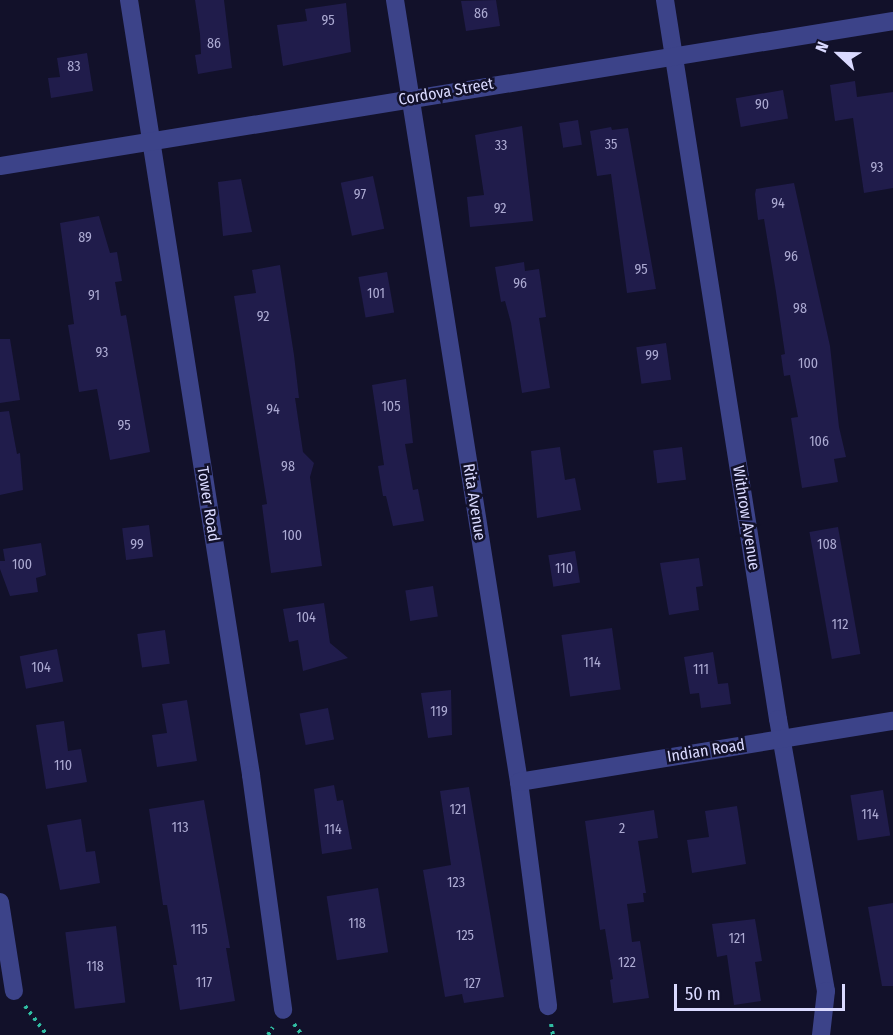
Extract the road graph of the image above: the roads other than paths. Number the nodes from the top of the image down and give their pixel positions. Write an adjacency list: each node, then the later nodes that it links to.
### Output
1 (129, 0): 7 (street, Tower Road)
2 (395, 0): 6 (street, Rita Avenue)
3 (665, 0): 5 (street, Withrow Avenue)
4 (893, 21): 5 (street, Cordova Street)
5 (673, 54): 6 (street, Cordova Street); 10 (street, Withrow Avenue)
6 (410, 98): 7 (street, Cordova Street); 11 (street, Rita Avenue)
7 (152, 143): 8 (street, Cordova Street); 15 (street, Tower Road)
8 (0, 166)
9 (893, 721): 10 (street, Indian Road)
10 (781, 739): 11 (street, Indian Road); 16 (street, Withrow Avenue)
11 (519, 782): 14 (street, Rita Avenue)
12 (0, 902): 13 (street)
13 (14, 991)
14 (548, 1006)
15 (283, 1010)
16 (821, 1035)

